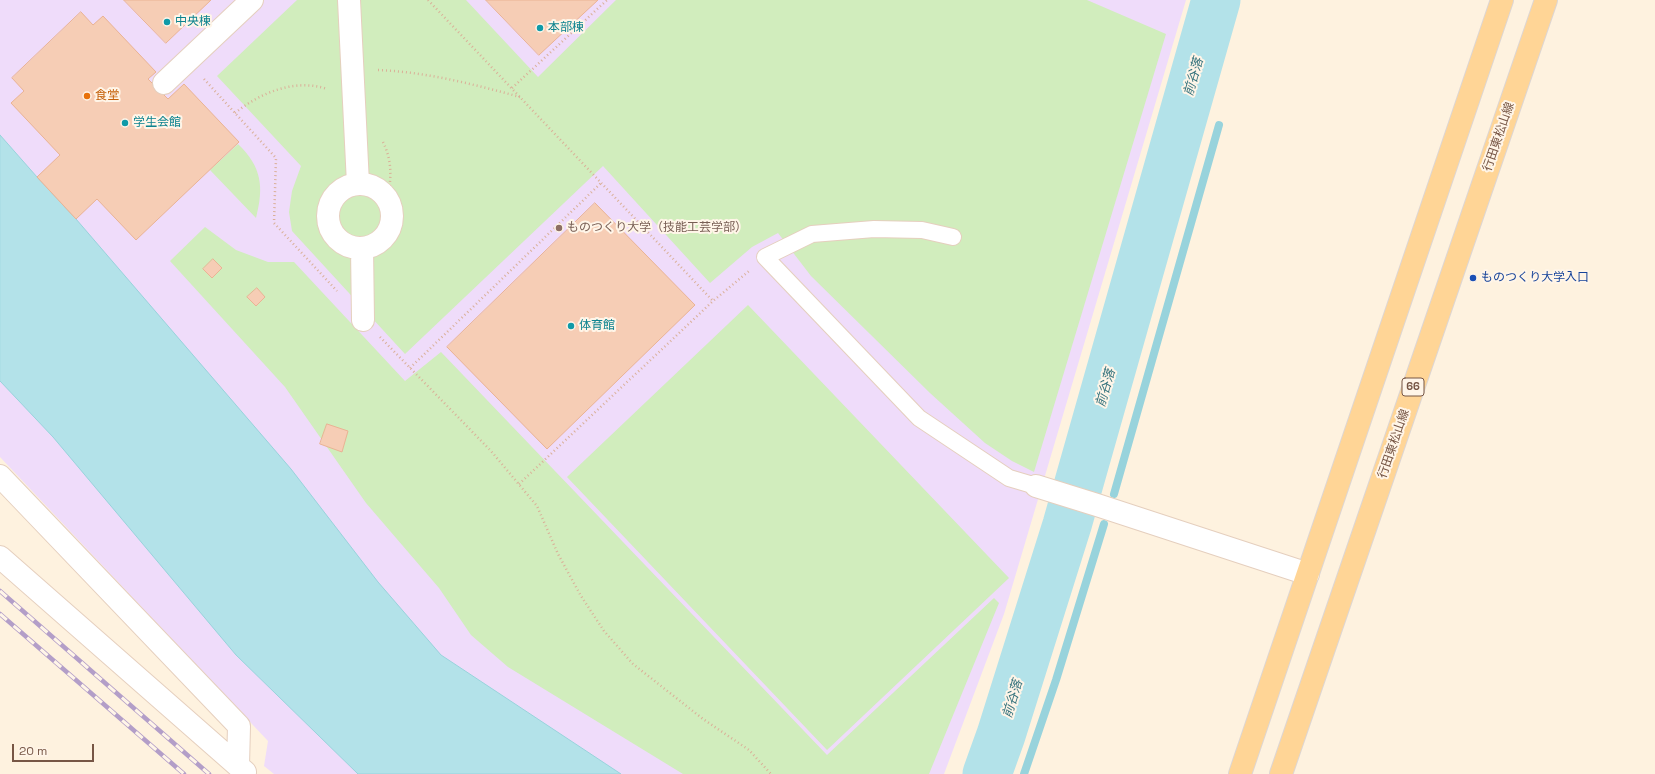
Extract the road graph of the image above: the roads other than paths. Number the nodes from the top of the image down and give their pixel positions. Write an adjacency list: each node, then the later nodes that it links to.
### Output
1 (252, 0): 5 (street)
2 (349, 0): 6 (street)
3 (1502, 0): 13 (main road)
4 (1546, 0): 16 (main road, 行田東松山線 / 66)
5 (164, 83)
6 (358, 184): 8 (street); 8 (street)
7 (953, 237): 11 (lane)
8 (362, 248): 9 (street)
9 (363, 320)
10 (0, 476): 14 (street)
11 (1044, 488): 13 (street)
12 (0, 557): 14 (street)
13 (1308, 574): 15 (main road)
14 (243, 770)
15 (1240, 774)
16 (1281, 774)

